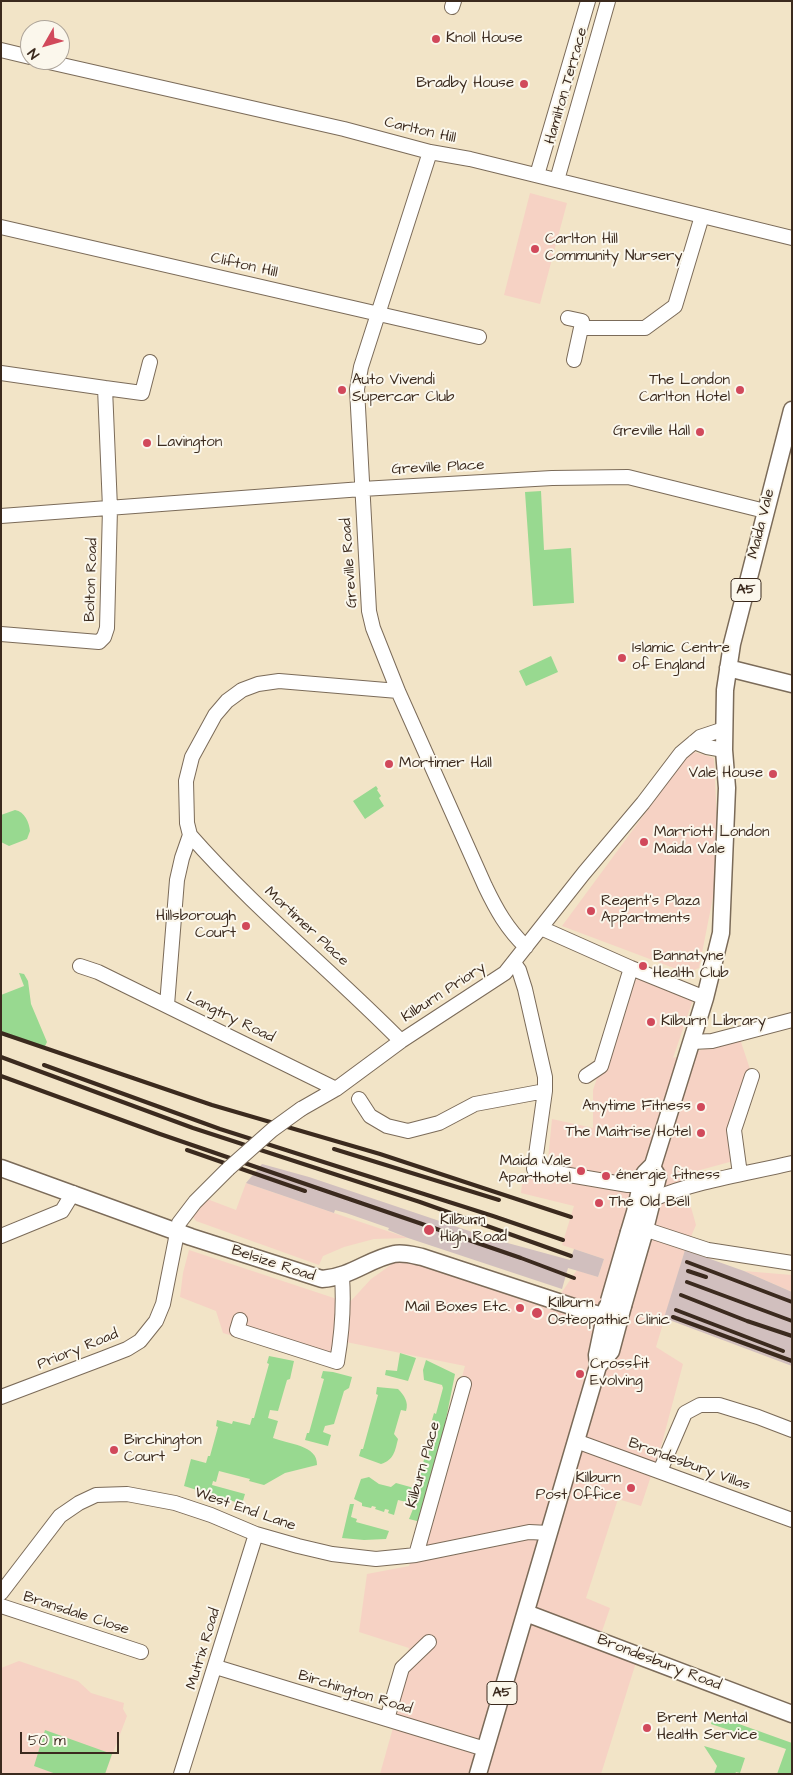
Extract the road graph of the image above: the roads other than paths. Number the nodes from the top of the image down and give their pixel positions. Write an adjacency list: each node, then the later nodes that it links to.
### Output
1 (588, 1): 7 (street, Hamilton Terrace)
2 (608, 1): 8 (street, Hamilton Terrace)
3 (1, 50): 4 (street)
4 (20, 55)
5 (70, 67): 6 (street, Carlton Hill)
6 (430, 152): 7 (street, Carlton Hill); 12 (street, Greville Road)
7 (537, 175): 8 (street, Carlton Hill)
8 (557, 180): 9 (street, Carlton Hill)
9 (702, 216): 11 (street, Carlton Hill); 14 (street)
10 (1, 228): 12 (street, Clifton Hill)
11 (792, 238)
12 (377, 314): 15 (street, Clifton Hill); 21 (street, Greville Road)
13 (568, 318): 14 (street)
14 (581, 328): 16 (street)
15 (479, 337)
16 (574, 360)
17 (150, 362): 19 (street)
18 (1, 373): 19 (street)
19 (105, 388): 22 (street, Bolton Road)
20 (792, 410): 23 (main road, Maida Vale / A5)
21 (362, 489): 22 (street, Greville Place); 23 (street, Greville Place); 28 (street, Greville Road)
22 (110, 508): 24 (street, Greville Place); 25 (street, Bolton Road)
23 (765, 511): 26 (main road, Maida Vale / A5)
24 (1, 516)
25 (1, 634)
26 (728, 668): 27 (main road); 29 (main road, A5)
27 (792, 684)
28 (398, 691): 32 (street); 34 (street, Greville Road)
29 (724, 729): 30 (street, Kilburn Priory); 31 (main road, A5)
30 (694, 742): 31 (street); 33 (street, Kilburn Priory)
31 (724, 750): 38 (main road, A5)
32 (190, 835): 39 (street); 41 (street, Mortimer Place)
33 (541, 928): 34 (street, Kilburn Priory); 37 (street)
34 (526, 947): 35 (street, Kilburn Priory)
35 (514, 963): 41 (street, Kilburn Priory); 46 (street)
36 (80, 966): 39 (street, Langtry Road)
37 (631, 968): 38 (street); 43 (street)
38 (705, 998): 42 (main road, A5)
39 (167, 1005): 45 (street, Langtry Road)
40 (792, 1020): 42 (street)
41 (401, 1041): 45 (street, Kilburn Priory)
42 (692, 1042): 49 (main road, A5)
43 (586, 1076)
44 (752, 1076): 51 (street)
45 (336, 1089): 56 (street, Kilburn Priory, bridge)
46 (545, 1091): 47 (street); 52 (street)
47 (359, 1098)
48 (792, 1163): 51 (street)
49 (652, 1167): 52 (main road, A5); 54 (main road, A5)
50 (1, 1168): 53 (main road, Belsize Road)
51 (740, 1174): 54 (street)
52 (641, 1185): 55 (main road, A5)
53 (73, 1194): 56 (main road, Belsize Road); 57 (street)
54 (653, 1198): 55 (main road)
55 (636, 1227): 58 (street); 60 (main road, A5, bridge)
56 (177, 1232): 59 (main road, Belsize Road); 65 (street, Priory Road)
57 (1, 1236)
58 (792, 1264)
59 (342, 1276): 61 (main road, Belsize Road); 62 (street)
60 (616, 1303): 61 (main road); 63 (main road, A5)
61 (605, 1316): 63 (main road, A5)
62 (240, 1320)
63 (598, 1366): 67 (main road, A5)
64 (464, 1384): 72 (street, Kilburn Place)
65 (1, 1397)
66 (792, 1430): 68 (street)
67 (576, 1441): 68 (street, Brondesbury Villas); 70 (main road, A5)
68 (660, 1471): 69 (street, Brondesbury Villas)
69 (792, 1520)
70 (550, 1533): 72 (street, West End Lane); 75 (main road, A5)
71 (256, 1534): 72 (street, West End Lane); 73 (street, West End Lane); 78 (street, Mutrix Road)
72 (416, 1555)
73 (1, 1593)
74 (1, 1606): 77 (street, Bransdale Close)
75 (526, 1613): 79 (main road, Brondesbury Road); 81 (main road, A5)
76 (429, 1642): 80 (street)
77 (141, 1652)
78 (216, 1667): 80 (street, Birchington Road); 82 (street, Mutrix Road)
79 (792, 1714)
80 (387, 1719): 81 (street, Birchington Road)
81 (485, 1749): 83 (main road, A5)
82 (182, 1774)
83 (478, 1774)

